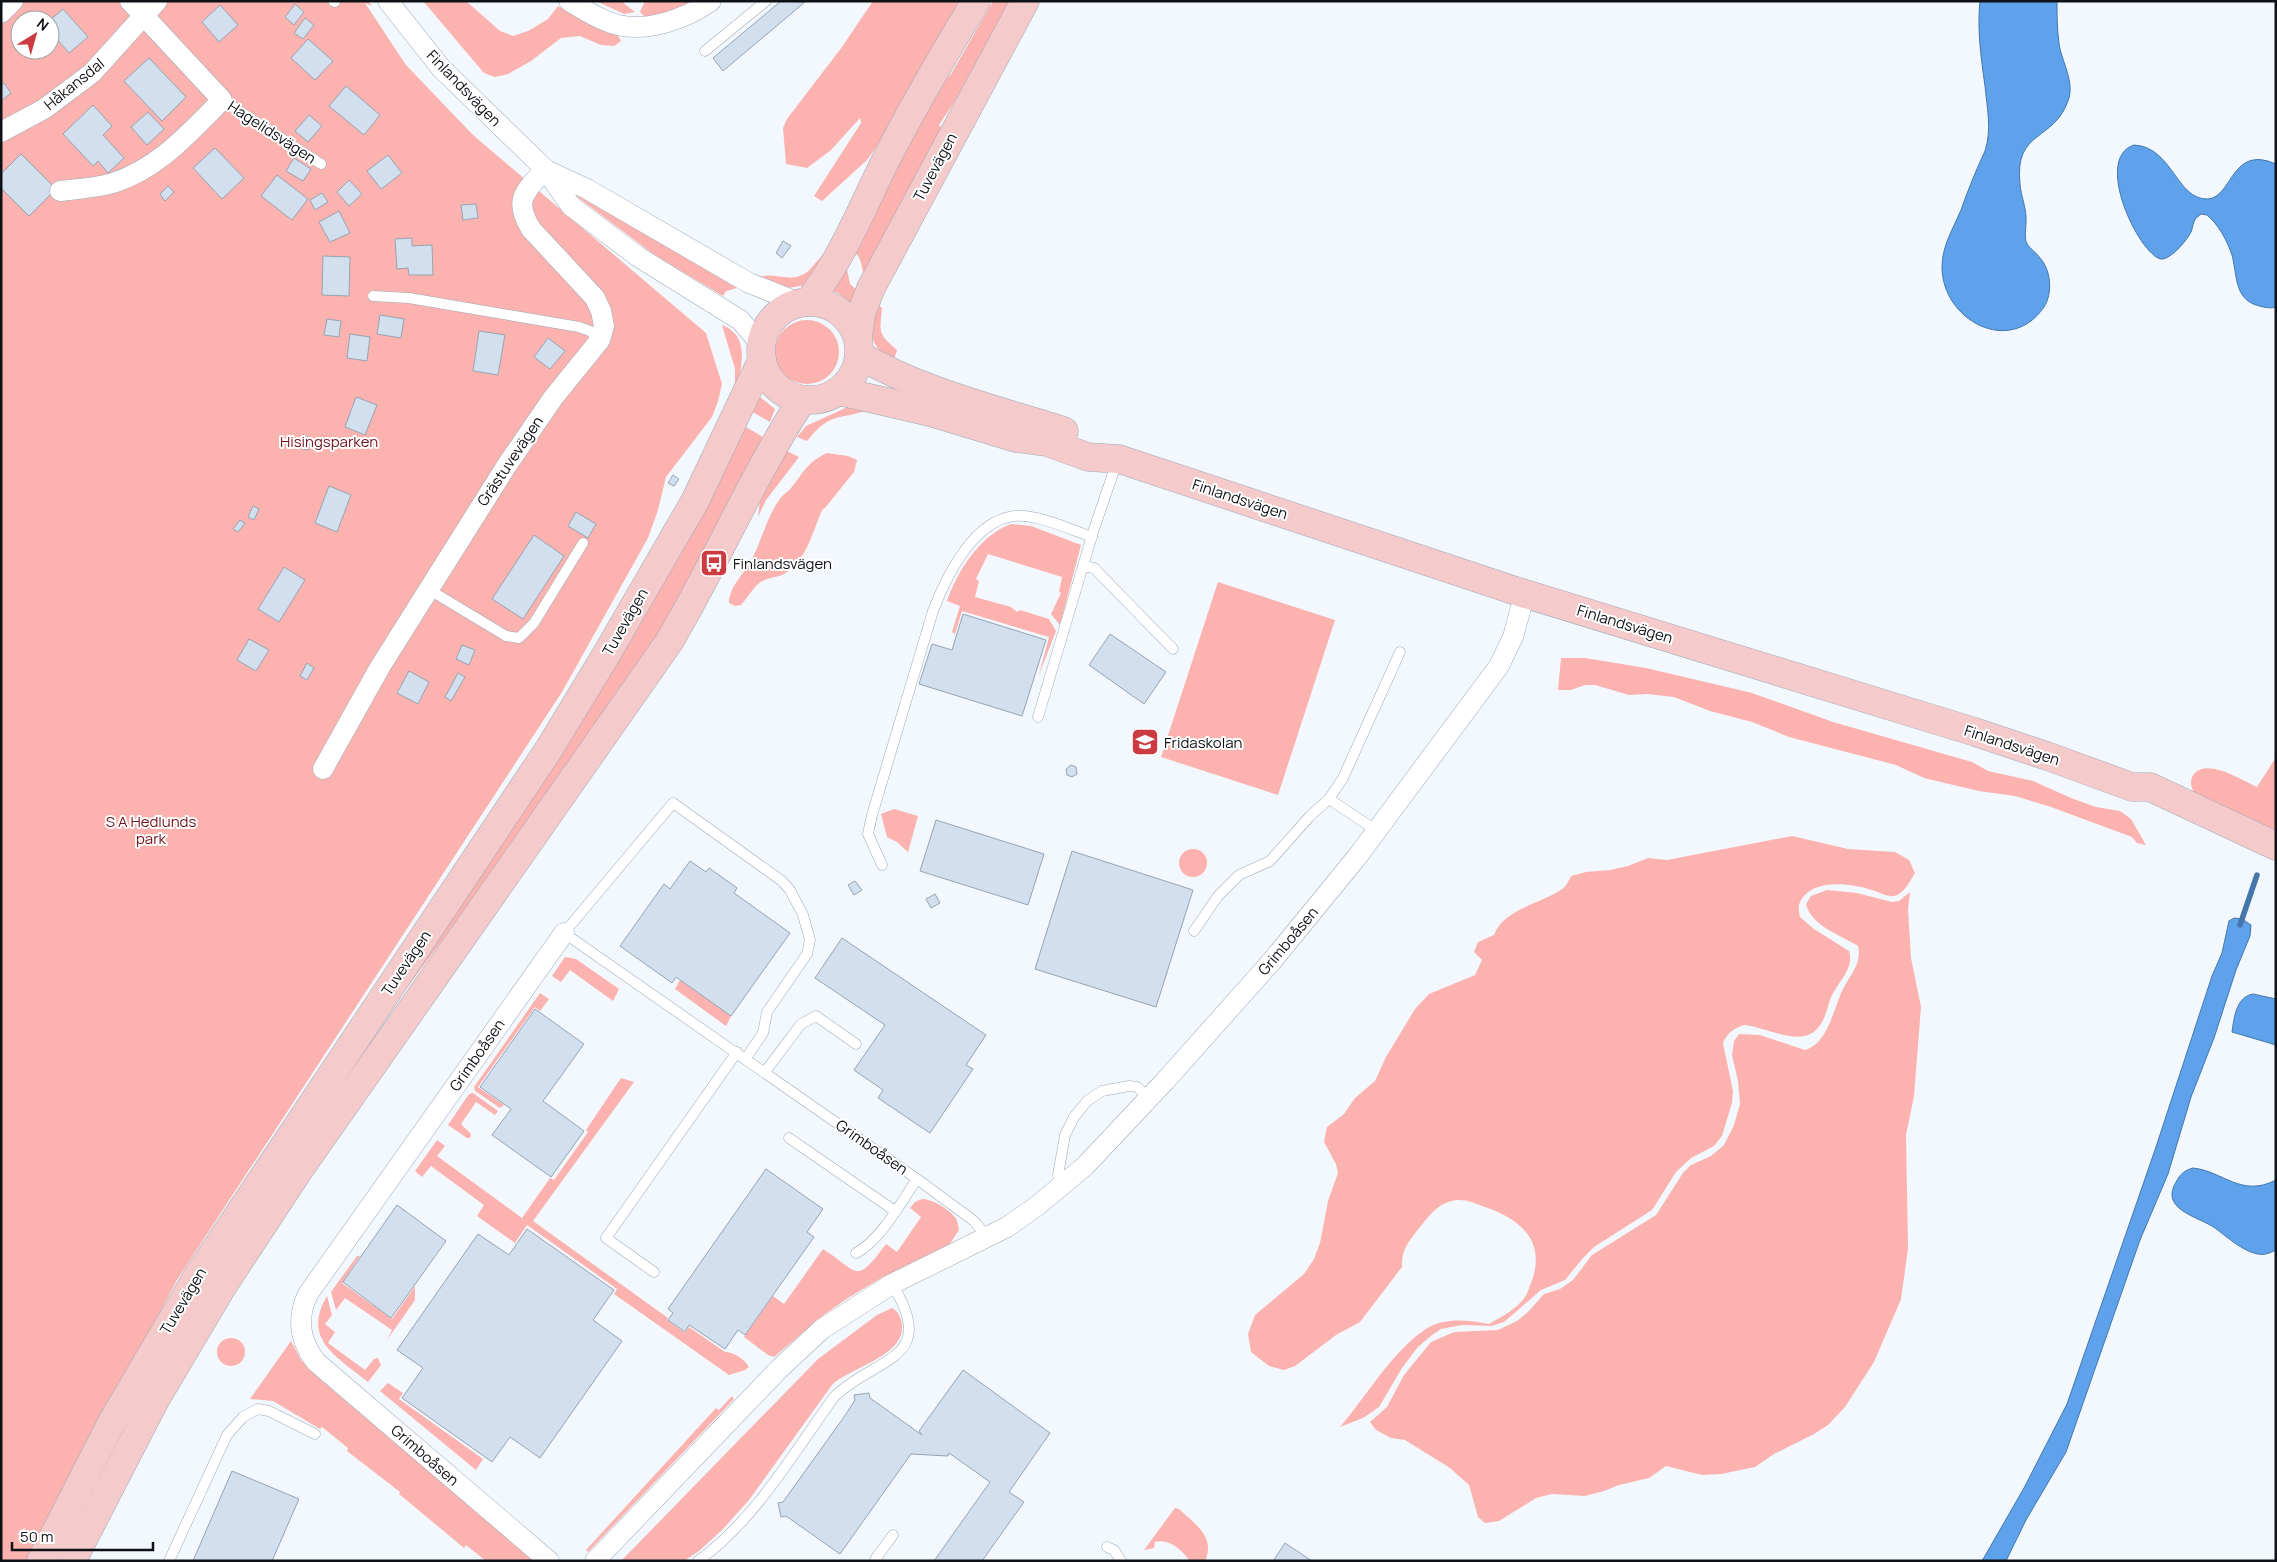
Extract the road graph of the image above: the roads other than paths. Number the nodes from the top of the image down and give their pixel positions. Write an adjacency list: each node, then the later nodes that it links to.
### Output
1 (14, 1): 10 (street)
2 (130, 1): 9 (street, Hagelidsvägen)
3 (388, 1): 15 (street, Finlandsvägen)
4 (569, 1): 5 (street)
5 (711, 1)
6 (766, 1): 11 (lane)
7 (976, 1): 18 (main road, Tuvevägen)
8 (1025, 1): 20 (main road, Tuvevägen)
9 (151, 9): 12 (street, Hagelidsvägen); 13 (street, Håkansdal)
10 (1, 13)
11 (705, 52)
12 (222, 100): 14 (lane, Hagelidsvägen); 16 (street, Hagelidsvägen)
13 (1, 132)
14 (322, 164)
15 (545, 169): 18 (street, Finlandsvägen); 19 (street); 21 (street, Finlandsvägen)
16 (60, 191)
17 (373, 296): 19 (lane)
18 (804, 302): 20 (main road); 21 (main road, Tuvevägen)
19 (600, 340): 28 (street, Grästuvevägen)
20 (858, 346): 22 (main road, Tuvevägen); 24 (main road, Finlandsvägen)
21 (761, 352): 23 (main road); 58 (main road, Tuvevägen)
22 (839, 391): 23 (main road); 24 (main road, Finlandsvägen)
23 (802, 400): 59 (main road, Tuvevägen)
24 (1119, 458): 25 (lane); 29 (main road, Finlandsvägen)
25 (1092, 537): 27 (lane); 39 (lane)
26 (583, 543): 28 (lane)
27 (1083, 566): 30 (lane); 32 (lane)
28 (428, 589): 33 (street, Grästuvevägen)
29 (1525, 593): 34 (main road, Finlandsvägen); 36 (street, Grimboåsen)
30 (1173, 650)
31 (1400, 652): 35 (lane)
32 (1038, 717)
33 (323, 769)
34 (2132, 787): 37 (main road, Finlandsvägen); 38 (main road, Finlandsvägen)
35 (1329, 799): 36 (lane); 40 (lane)
36 (1377, 831): 46 (street, Grimboåsen)
37 (2276, 846)
38 (2276, 859)
39 (882, 865)
40 (1194, 931)
41 (564, 933): 43 (lane, Grimboåsen); 44 (lane); 61 (street, Grimboåsen)
42 (856, 1044): 45 (lane)
43 (737, 1052): 44 (lane, Grimboåsen); 53 (lane)
44 (746, 1058): 45 (lane, Grimboåsen)
45 (765, 1072): 48 (lane, Grimboåsen)
46 (1149, 1098): 49 (street, Grimboåsen); 49 (lane)
47 (789, 1138): 50 (lane)
48 (917, 1179): 50 (lane); 51 (lane, Grimboåsen)
49 (1064, 1184): 51 (street, Grimboåsen)
50 (895, 1211): 52 (lane)
51 (988, 1238): 54 (street, Grimboåsen)
52 (856, 1253)
53 (654, 1272)
54 (892, 1284): 62 (street, Grimboåsen); 63 (lane)
55 (314, 1434): 60 (lane)
56 (893, 1535): 64 (lane)
57 (1107, 1547): 65 (lane)
58 (41, 1561)
59 (72, 1561)
60 (169, 1561)
61 (549, 1561)
62 (595, 1561)
63 (698, 1561)
64 (878, 1561)
65 (1121, 1561)

